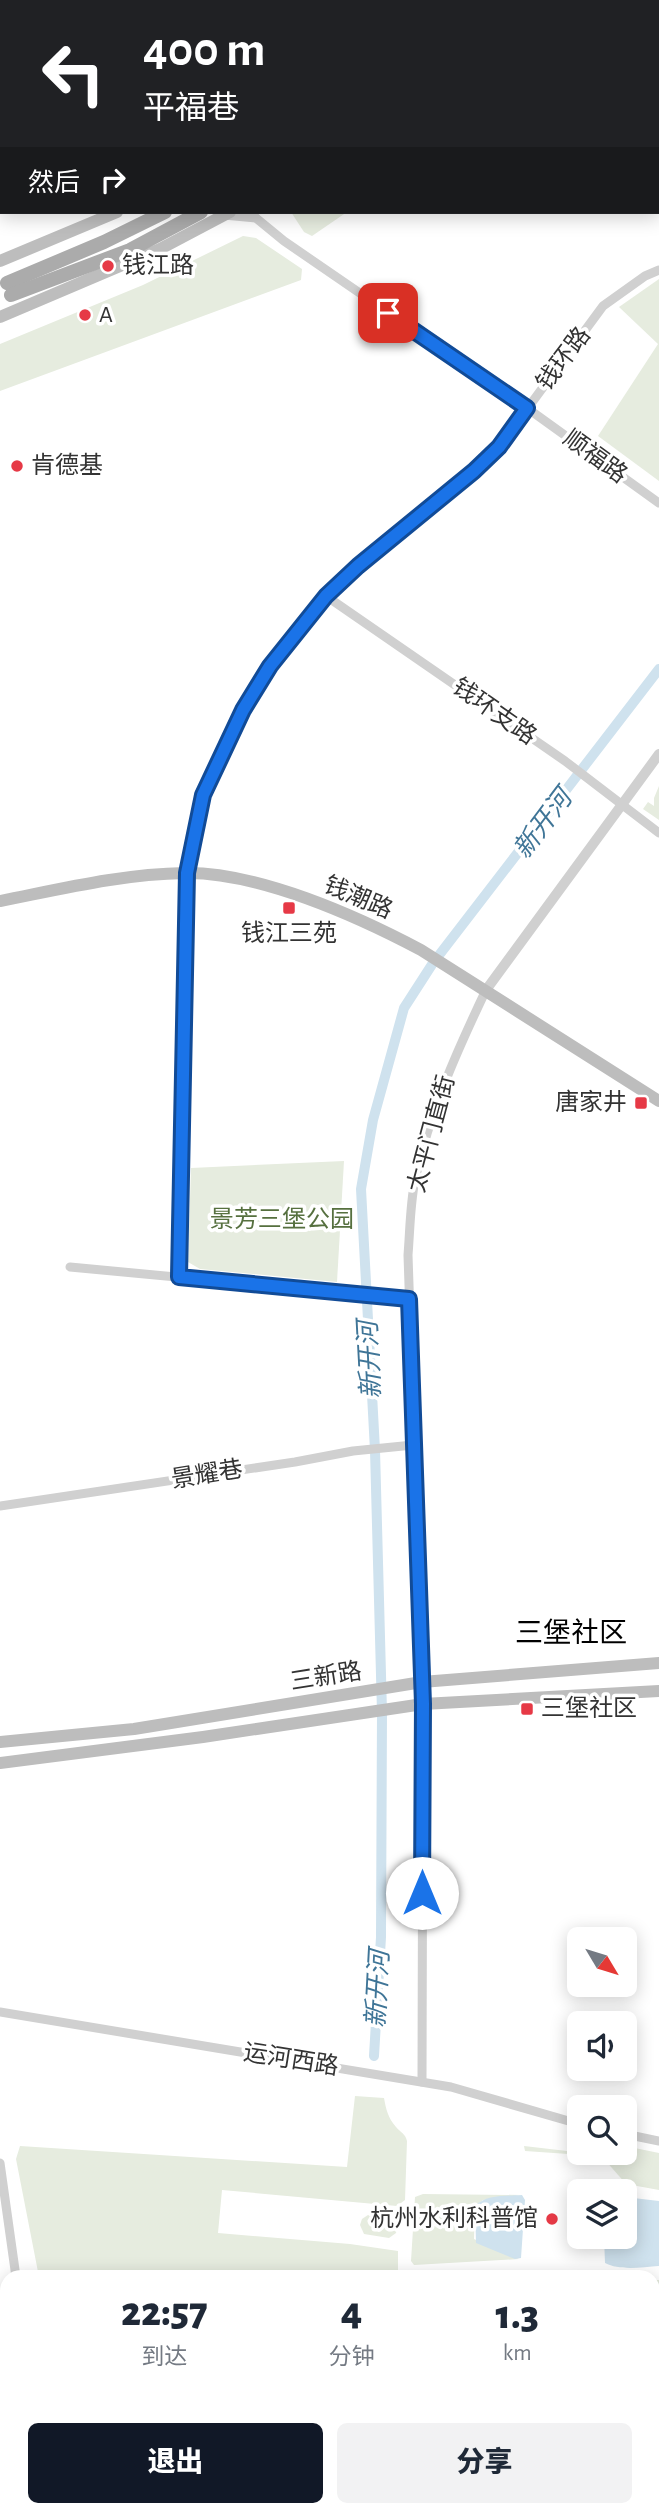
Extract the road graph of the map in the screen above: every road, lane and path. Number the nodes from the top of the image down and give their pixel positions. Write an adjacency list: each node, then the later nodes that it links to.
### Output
1 (112, 214): 6 (main road)
2 (161, 214): 3 (main road)
3 (197, 214)
4 (225, 214): 8 (main road)
5 (257, 215): 9 (street, 顺福路)
6 (0, 261)
7 (659, 270): 9 (street, 钱环路)
8 (0, 317)
9 (527, 408): 10 (street, 顺福路); 11 (street, 钱环路)
10 (659, 503)
11 (326, 596): 13 (street, 钱环支路); 15 (street, 钱环路)
12 (659, 754): 13 (street, 太平门直街)
13 (620, 804): 14 (street, 钱环支路); 17 (street, 太平门直街)
14 (659, 833)
15 (187, 873): 16 (main road, 钱潮路); 17 (main road, 钱潮路); 20 (street, 钱环路)
16 (0, 901)
17 (486, 990): 18 (main road, 钱潮路); 21 (street, 太平门直街)
18 (659, 1101)
19 (69, 1267): 20 (street)
20 (179, 1277): 21 (street)
21 (409, 1299): 22 (street, 太平门直街)
22 (413, 1445): 23 (street, 景耀巷); 25 (street, 太平门直街)
23 (0, 1506)
24 (659, 1662): 25 (main road, 三新路)
25 (422, 1682): 27 (street, 太平门直街); 28 (main road, 三新路)
26 (659, 1691): 27 (main road, 三新路)
27 (423, 1704): 29 (main road, 三新路); 31 (street, 太平门直街)
28 (0, 1742)
29 (0, 1763)
30 (0, 2012): 31 (street, 运河西路)
31 (422, 2082): 32 (street, 运河西路)
32 (567, 2121)
33 (637, 2136): 34 (street)
34 (659, 2141)
35 (0, 2163): 36 (street)
36 (15, 2270)

